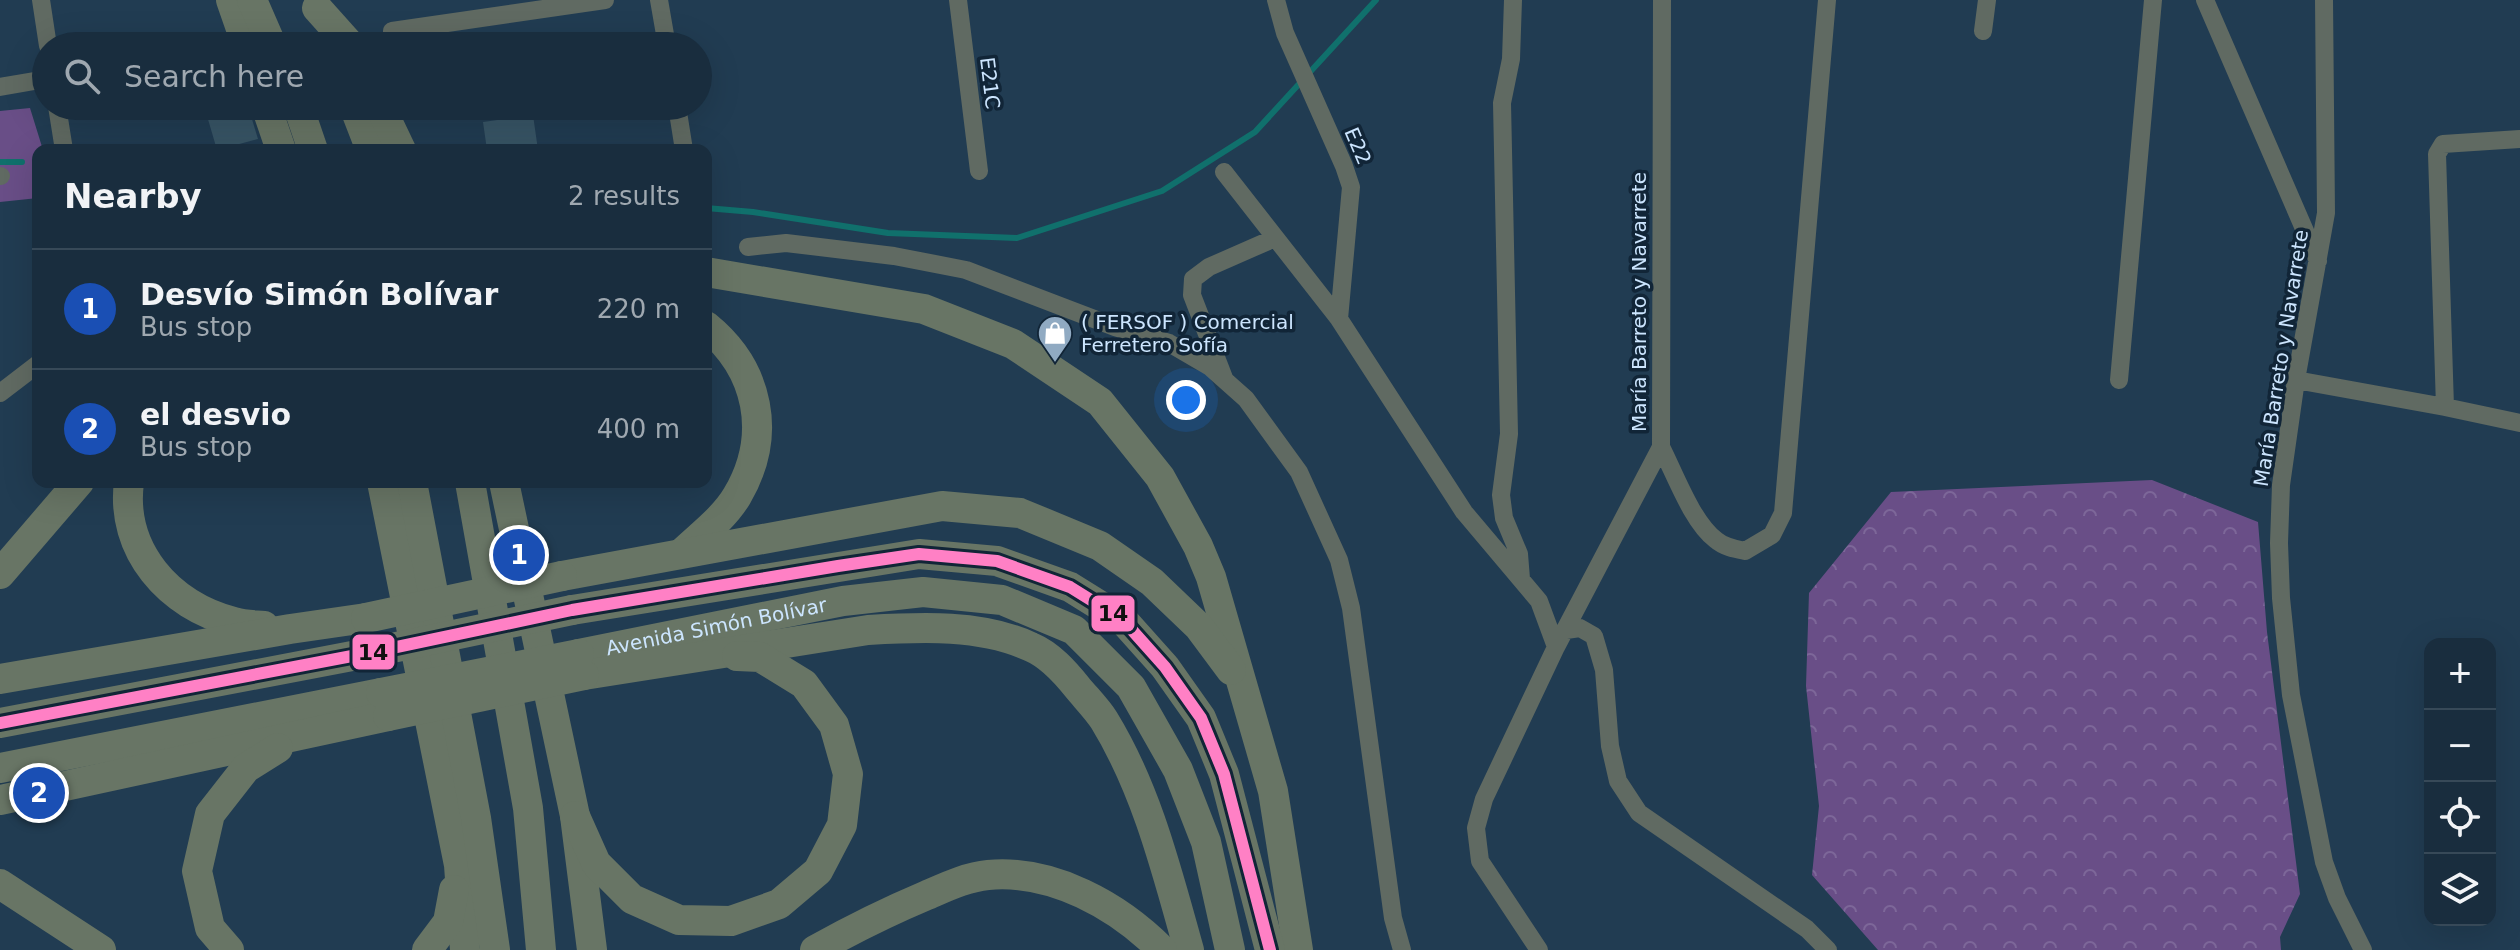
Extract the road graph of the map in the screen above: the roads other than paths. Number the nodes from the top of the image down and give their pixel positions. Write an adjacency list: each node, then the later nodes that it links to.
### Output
1 (41, 0): 18 (street)
2 (231, 0): 19 (highway)
3 (252, 0): 20 (highway)
4 (605, 0): 16 (street)
5 (659, 0): 23 (street)
6 (958, 0): 39 (street, E21C)
7 (1276, 0): 45 (street, E22)
8 (1513, 0): 63 (street)
9 (1662, 0): 54 (street, María Barreto y Navarrete)
10 (1827, 0): 54 (street)
11 (1987, 0): 17 (street)
12 (2153, 0): 49 (street)
13 (2205, 0): 43 (street)
14 (2324, 0): 43 (street, María Barreto y Navarrete)
15 (315, 4): 21 (highway); 22 (highway)
16 (392, 31)
17 (1983, 31)
18 (46, 32)
19 (242, 32)
20 (266, 32)
21 (326, 32)
22 (339, 32)
23 (665, 32)
24 (32, 81): 25 (street)
25 (0, 87)
26 (59, 120): 33 (street)
27 (271, 120): 34 (highway)
28 (303, 120): 35 (highway)
29 (359, 120): 36 (highway)
30 (387, 120): 37 (highway)
31 (679, 120): 38 (street)
32 (2520, 139): 52 (street)
33 (63, 144)
34 (279, 144)
35 (311, 144)
36 (369, 144)
37 (398, 144)
38 (683, 144)
39 (979, 171)
40 (1224, 172): 41 (street)
41 (1275, 238): 45 (street); 48 (street)
42 (748, 247): 48 (street)
43 (2318, 261): 50 (street, María Barreto y Navarrete)
44 (712, 273): 70 (highway)
45 (1339, 319): 63 (street)
46 (712, 332): 61 (highway)
47 (32, 369): 51 (street)
48 (1225, 380): 92 (street)
49 (2119, 380)
50 (2296, 380): 52 (street); 95 (street, María Barreto y Navarrete)
51 (0, 393)
52 (2445, 407): 53 (street)
53 (2520, 423)
54 (1661, 447): 65 (street, María Barreto y Navarrete)
55 (74, 488): 62 (highway)
56 (129, 488): 64 (highway)
57 (382, 488): 77 (highway)
58 (413, 488): 83 (highway)
59 (471, 488): 84 (highway)
60 (505, 488): 76 (highway)
61 (682, 553): 64 (highway, bridge); 70 (highway)
62 (0, 574)
63 (1521, 579): 66 (street)
64 (290, 629): 69 (highway)
65 (1566, 630): 66 (street, María Barreto y Navarrete); 94 (street)
66 (1556, 647): 93 (street, María Barreto y Navarrete)
67 (707, 656): 68 (highway); 76 (highway); 88 (highway)
68 (581, 665): 71 (highway, bridge); 89 (highway, Avenida Simón Bolívar)
69 (0, 679)
70 (1244, 688): 91 (highway)
71 (384, 704): 73 (highway); 74 (highway)
72 (0, 723): 90 (highway, Avenida Simón Bolívar, bridge)
73 (298, 737): 75 (highway); 80 (highway)
74 (0, 768)
75 (0, 800)
76 (575, 816): 85 (highway)
77 (459, 865): 81 (highway); 82 (highway)
78 (0, 884): 79 (highway)
79 (101, 950)
80 (229, 950)
81 (427, 950)
82 (465, 950)
83 (495, 950)
84 (541, 950)
85 (592, 950)
86 (815, 950): 87 (highway)
87 (1162, 950)
88 (1189, 950)
89 (1230, 950)
90 (1270, 950)
91 (1298, 950)
92 (1402, 950)
93 (1539, 950)
94 (1828, 950)
95 (2363, 950)

